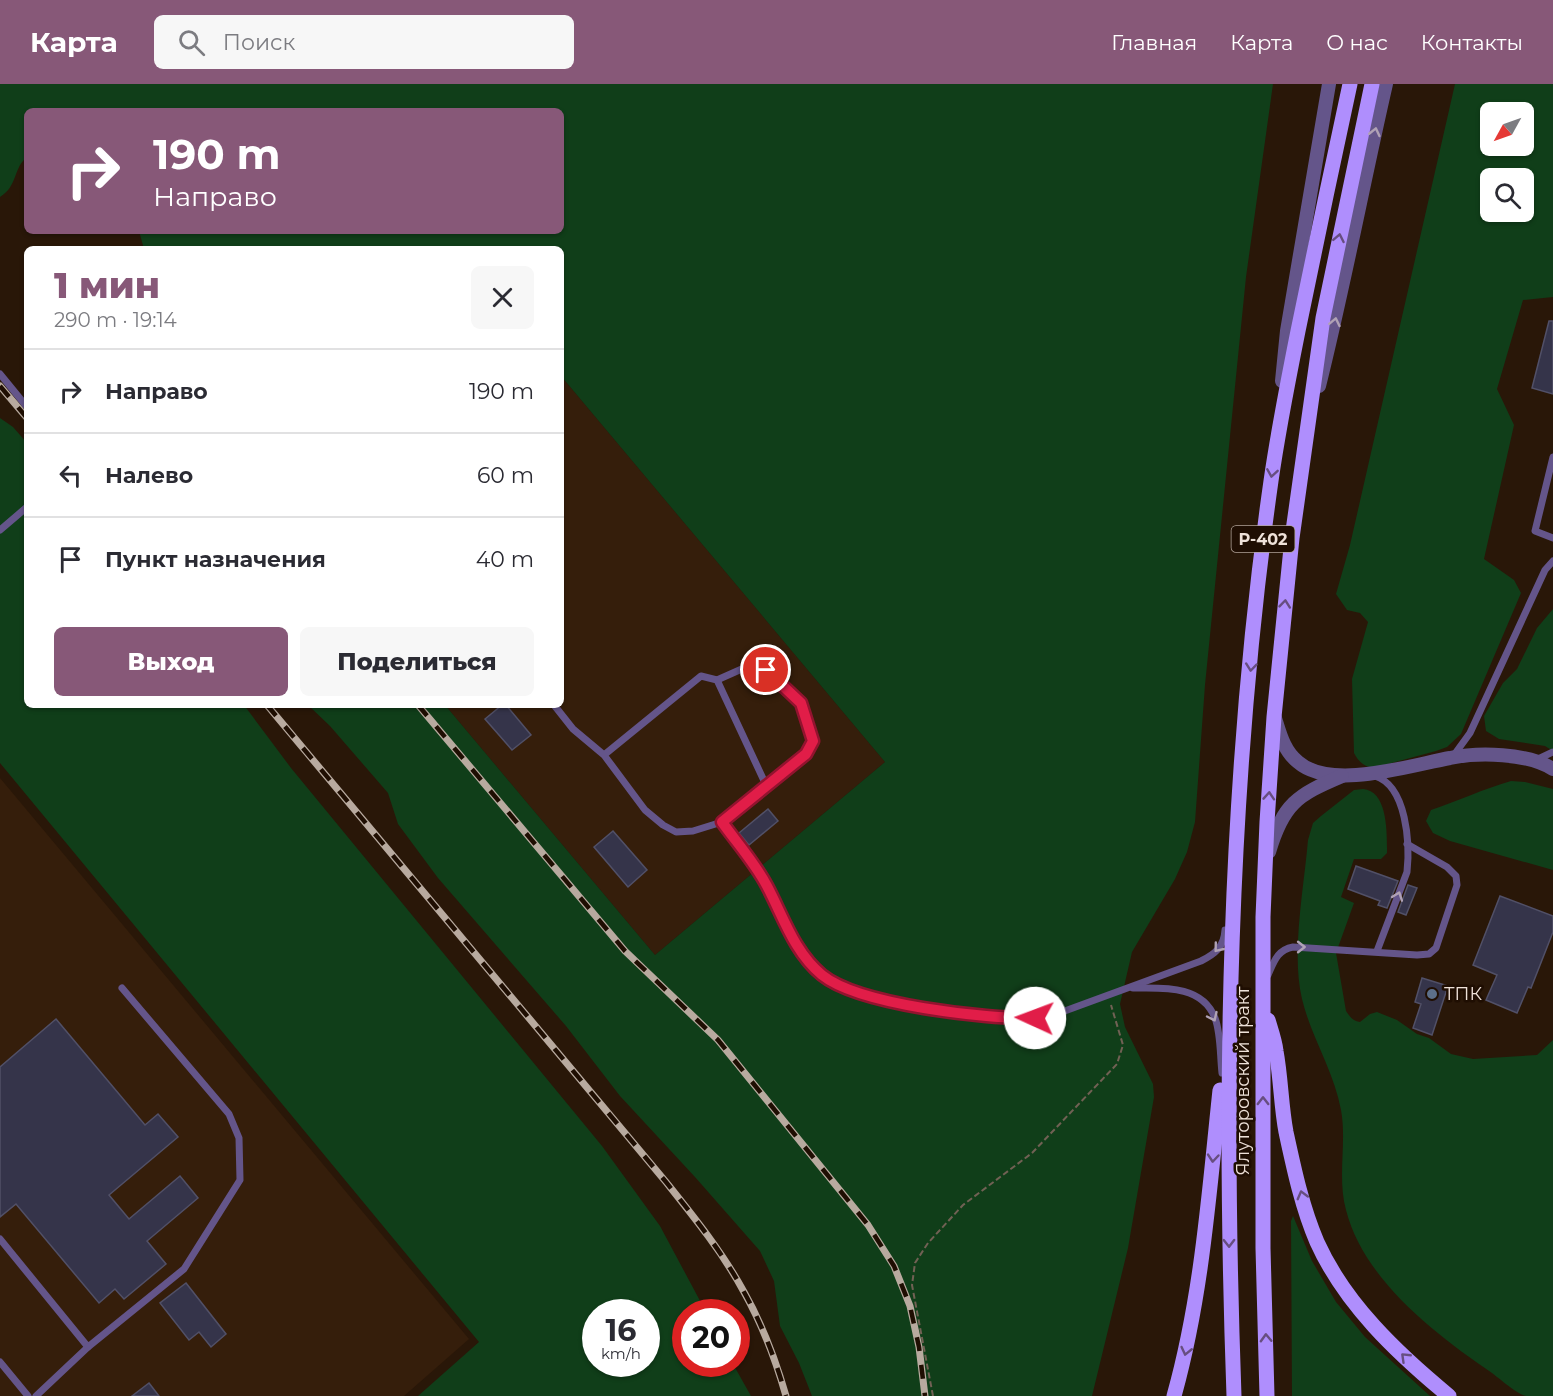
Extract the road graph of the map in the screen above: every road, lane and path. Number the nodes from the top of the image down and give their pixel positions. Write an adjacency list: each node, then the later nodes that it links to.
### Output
1 (1329, 84): 7 (street)
2 (1350, 84): 7 (main road, Р-402)
3 (1372, 84): 8 (main road, Р-402, one-way to 3)
4 (1386, 84): 8 (street, one-way to 4)
5 (0, 374): 6 (lane)
6 (24, 403)
7 (1278, 434): 21 (main road, Р-402, one-way to 21)
8 (1305, 440): 16 (main road, Р-402, one-way to 8)
9 (1553, 457): 12 (lane)
10 (24, 510): 11 (lane)
11 (0, 530)
12 (1553, 538)
13 (1553, 561): 19 (lane)
14 (717, 680): 18 (lane); 25 (lane); 25 (lane)
15 (556, 708): 18 (lane)
16 (1274, 717): 24 (street); 28 (main road, Ялуторовский тракт / Р-402, one-way to 16)
17 (1553, 752): 20 (lane)
18 (604, 755): 26 (lane)
19 (1452, 757): 20 (street); 23 (street)
20 (1536, 760): 22 (street)
21 (1241, 767): 32 (lane, one-way to 32); 34 (main road, Ялуторовский тракт)
22 (1553, 769)
23 (1369, 774): 24 (street); 27 (lane)
24 (1342, 776): 28 (street)
25 (766, 785): 26 (lane)
26 (722, 822): 33 (lane)
27 (1407, 843): 29 (lane, one-way to 27); 29 (lane)
28 (1265, 867): 30 (main road, Ялуторовский тракт)
29 (1377, 951): 30 (lane, one-way to 29)
30 (1263, 984): 35 (main road, Ялуторовский тракт)
31 (122, 988): 39 (lane)
32 (1124, 988): 33 (lane); 36 (lane, one-way to 36)
33 (1108, 994): 43 (path)
34 (1231, 995): 36 (main road); 37 (main road, Ялуторовский тракт)
35 (1263, 1001): 46 (main road, Ялуторовский тракт, one-way to 35); 47 (main road, one-way to 35)
36 (1222, 1073): 37 (main road); 44 (main road, one-way to 44)
37 (1228, 1157): 45 (main road, Ялуторовский тракт, one-way to 45)
38 (0, 1239): 39 (lane)
39 (88, 1347): 42 (lane)
40 (0, 1362): 41 (lane)
41 (28, 1396)
42 (36, 1396)
43 (933, 1396)
44 (1174, 1396)
45 (1234, 1396)
46 (1267, 1396)
47 (1449, 1396)

